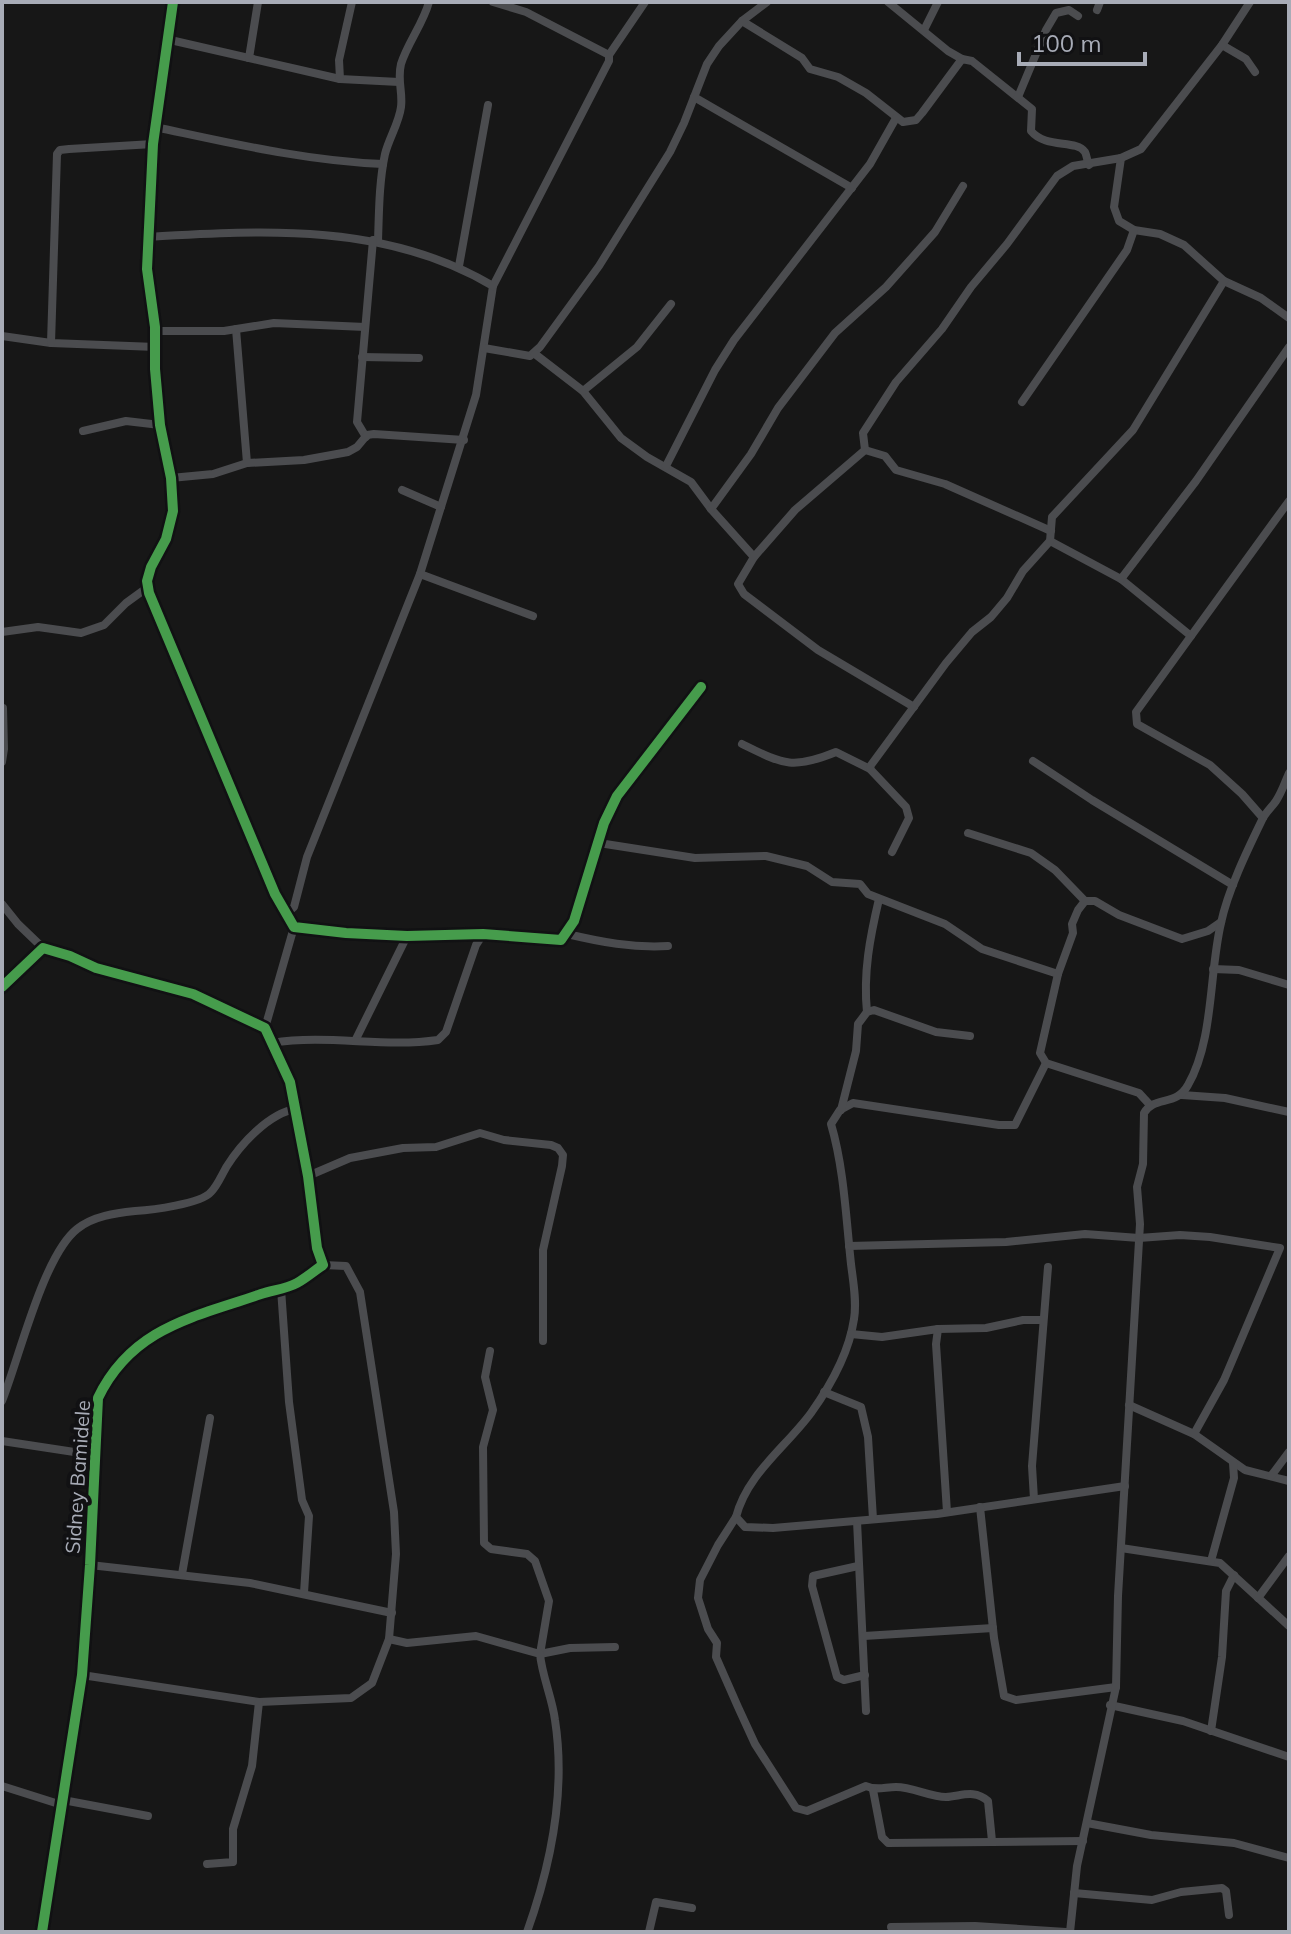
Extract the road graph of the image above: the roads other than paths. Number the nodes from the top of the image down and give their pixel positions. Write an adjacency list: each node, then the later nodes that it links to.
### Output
1 (173, 2): 14 (street)
2 (258, 2): 17 (street)
3 (352, 2): 20 (street)
4 (429, 2): 21 (street)
5 (493, 2): 16 (street)
6 (645, 2): 16 (street)
7 (767, 2): 12 (street)
8 (888, 2): 13 (street)
9 (938, 2): 13 (street)
10 (1250, 2): 15 (street)
11 (1078, 16): 23 (street)
12 (742, 21): 22 (street); 25 (street)
13 (924, 30): 18 (street)
14 (166, 39): 17 (street); 26 (street)
15 (1222, 45): 19 (street); 28 (street)
16 (609, 55): 38 (street)
17 (249, 58): 20 (street)
18 (962, 59): 23 (street); 25 (street)
19 (1255, 72)
20 (340, 79): 21 (street)
21 (399, 82): 29 (street)
22 (694, 97): 32 (street); 49 (street)
23 (1018, 97): 30 (street)
24 (488, 105): 36 (street)
25 (896, 118): 32 (street)
26 (155, 127): 27 (street); 29 (street)
27 (153, 144): 34 (street); 45 (street)
28 (1121, 158): 30 (street); 33 (street)
29 (383, 164): 35 (street)
30 (1089, 165): 58 (street)
31 (963, 186): 65 (street)
32 (852, 188): 60 (street)
33 (1134, 230): 37 (street); 53 (street)
34 (148, 237): 35 (street); 43 (street)
35 (376, 240): 36 (street); 41 (street)
36 (459, 266): 38 (street)
37 (1224, 281): 40 (street); 66 (street)
38 (493, 286): 48 (street)
39 (671, 304): 52 (street)
40 (1289, 318)
41 (365, 327): 42 (street); 50 (street)
42 (236, 329): 43 (street); 59 (street)
43 (155, 331): 46 (street)
44 (2, 336): 45 (street)
45 (51, 343): 46 (street)
46 (156, 347): 54 (street)
47 (1289, 347): 69 (street)
48 (484, 348): 49 (street); 57 (street)
49 (535, 354): 52 (street)
50 (362, 357): 51 (street); 56 (street)
51 (419, 358)
52 (583, 391): 60 (street)
53 (1022, 402)
54 (160, 425): 55 (street); 61 (street)
55 (83, 431)
56 (366, 437): 57 (street); 59 (street)
57 (464, 440): 64 (street)
58 (865, 450): 66 (street); 67 (street)
59 (247, 463): 61 (street)
60 (666, 466): 65 (street)
61 (171, 478): 70 (street)
62 (402, 490): 64 (street)
63 (1289, 501): 73 (street)
64 (441, 507): 68 (street)
65 (711, 509): 67 (street)
66 (1050, 536): 69 (street); 75 (street)
67 (754, 557): 75 (street)
68 (420, 574): 71 (street); 90 (street)
69 (1121, 579): 73 (street)
70 (148, 587): 72 (street); 90 (street)
71 (533, 616)
72 (2, 632)
73 (1191, 636): 82 (street)
74 (701, 687): 84 (street)
75 (914, 707): 80 (street)
76 (3, 708): 79 (street)
77 (742, 744): 80 (street)
78 (1033, 761): 86 (street)
79 (2, 762)
80 (870, 769): 85 (street)
81 (1289, 773): 82 (street)
82 (1263, 818): 86 (street)
83 (968, 833): 88 (street)
84 (599, 843): 87 (street); 96 (street)
85 (892, 852)
86 (1233, 885): 91 (street)
87 (879, 899): 103 (street); 106 (street)
88 (1085, 901): 93 (street); 103 (street)
89 (2, 904): 101 (street)
90 (286, 914): 92 (street)
91 (1221, 922): 93 (street); 98 (street)
92 (294, 927): 97 (street); 107 (street)
93 (1208, 931): 98 (street)
94 (469, 934): 95 (street); 97 (street); 99 (street)
95 (483, 934): 96 (street); 99 (street)
96 (567, 934): 100 (street)
97 (407, 936): 109 (street)
98 (1218, 938): 102 (street)
99 (476, 945): 109 (street)
100 (668, 946)
101 (43, 948): 105 (street); 107 (street)
102 (1213, 969): 104 (street); 112 (street)
103 (1058, 974): 111 (street)
104 (1289, 985)
105 (2, 987)
106 (867, 1012): 108 (street); 115 (street)
107 (265, 1028): 110 (street)
108 (970, 1036)
109 (356, 1039): 110 (street)
110 (272, 1043): 114 (street)
111 (1046, 1063): 113 (street); 115 (street)
112 (1182, 1095): 113 (street); 116 (street)
113 (1150, 1105): 118 (street)
114 (296, 1109): 117 (street); 129 (street)
115 (840, 1110): 119 (street)
116 (1289, 1112)
117 (308, 1176): 120 (street); 126 (street)
118 (1139, 1238): 119 (street); 130 (street); 132 (street)
119 (849, 1246): 125 (street)
120 (323, 1265): 122 (street, Sidney Bamidele); 157 (street)
121 (1048, 1267): 123 (street)
122 (281, 1289): 135 (street, Sidney Bamidele); 155 (street)
123 (1043, 1320): 124 (street); 142 (street)
124 (938, 1329): 125 (street); 144 (street)
125 (851, 1334): 128 (street)
126 (543, 1341)
127 (490, 1351): 163 (street)
128 (824, 1392): 145 (street); 146 (street)
129 (2, 1401)
130 (1129, 1405): 132 (street); 141 (street)
131 (210, 1418): 153 (street)
132 (1194, 1434): 136 (street)
133 (2, 1441): 135 (street)
134 (1289, 1452): 138 (street)
135 (94, 1455): 151 (street, Sidney Bamidele)
136 (1233, 1463): 137 (street); 139 (street)
137 (1245, 1470): 138 (street); 139 (street)
138 (1271, 1476): 140 (street)
139 (1234, 1478): 150 (street)
140 (1289, 1481)
141 (1125, 1486): 142 (street); 148 (street)
142 (1034, 1499): 143 (street)
143 (980, 1507): 144 (street); 159 (street)
144 (947, 1512): 145 (street)
145 (873, 1519): 147 (street)
146 (739, 1521): 147 (street); 175 (street)
147 (857, 1521): 152 (street)
148 (1121, 1548): 150 (street); 166 (street)
149 (1289, 1556): 156 (street)
150 (1211, 1561): 154 (street)
151 (90, 1565): 153 (street); 164 (street, Sidney Bamidele)
152 (858, 1566): 160 (street); 165 (street)
153 (182, 1574): 155 (street)
154 (1234, 1580): 156 (street); 169 (street)
155 (304, 1593): 157 (street)
156 (1258, 1598): 158 (street)
157 (392, 1613): 161 (street)
158 (1289, 1626)
159 (993, 1628): 160 (street); 166 (street)
160 (864, 1636): 165 (street)
161 (389, 1639): 163 (street); 167 (street)
162 (615, 1647): 163 (street)
163 (540, 1654): 188 (street)
164 (82, 1675): 167 (street); 176 (street, Sidney Bamidele)
165 (865, 1675): 170 (street)
166 (1116, 1687): 168 (street)
167 (259, 1702): 182 (street)
168 (1110, 1705): 171 (street); 178 (street)
169 (1215, 1710): 171 (street); 172 (street)
170 (866, 1711)
171 (1197, 1726): 172 (street)
172 (1211, 1731): 173 (street)
173 (1289, 1757)
174 (2, 1786): 176 (street)
175 (873, 1790): 179 (street); 179 (street)
176 (63, 1802): 177 (street); 187 (street, Sidney Bamidele)
177 (148, 1816)
178 (1087, 1823): 180 (street); 181 (street)
179 (992, 1841): 180 (street)
180 (1083, 1841): 183 (street)
181 (1289, 1858)
182 (207, 1864)
183 (1074, 1893): 185 (street); 190 (street)
184 (692, 1908): 189 (street)
185 (1229, 1915)
186 (891, 1927): 190 (street)
187 (42, 1932)
188 (527, 1932)
189 (649, 1932)
190 (1068, 1932)

